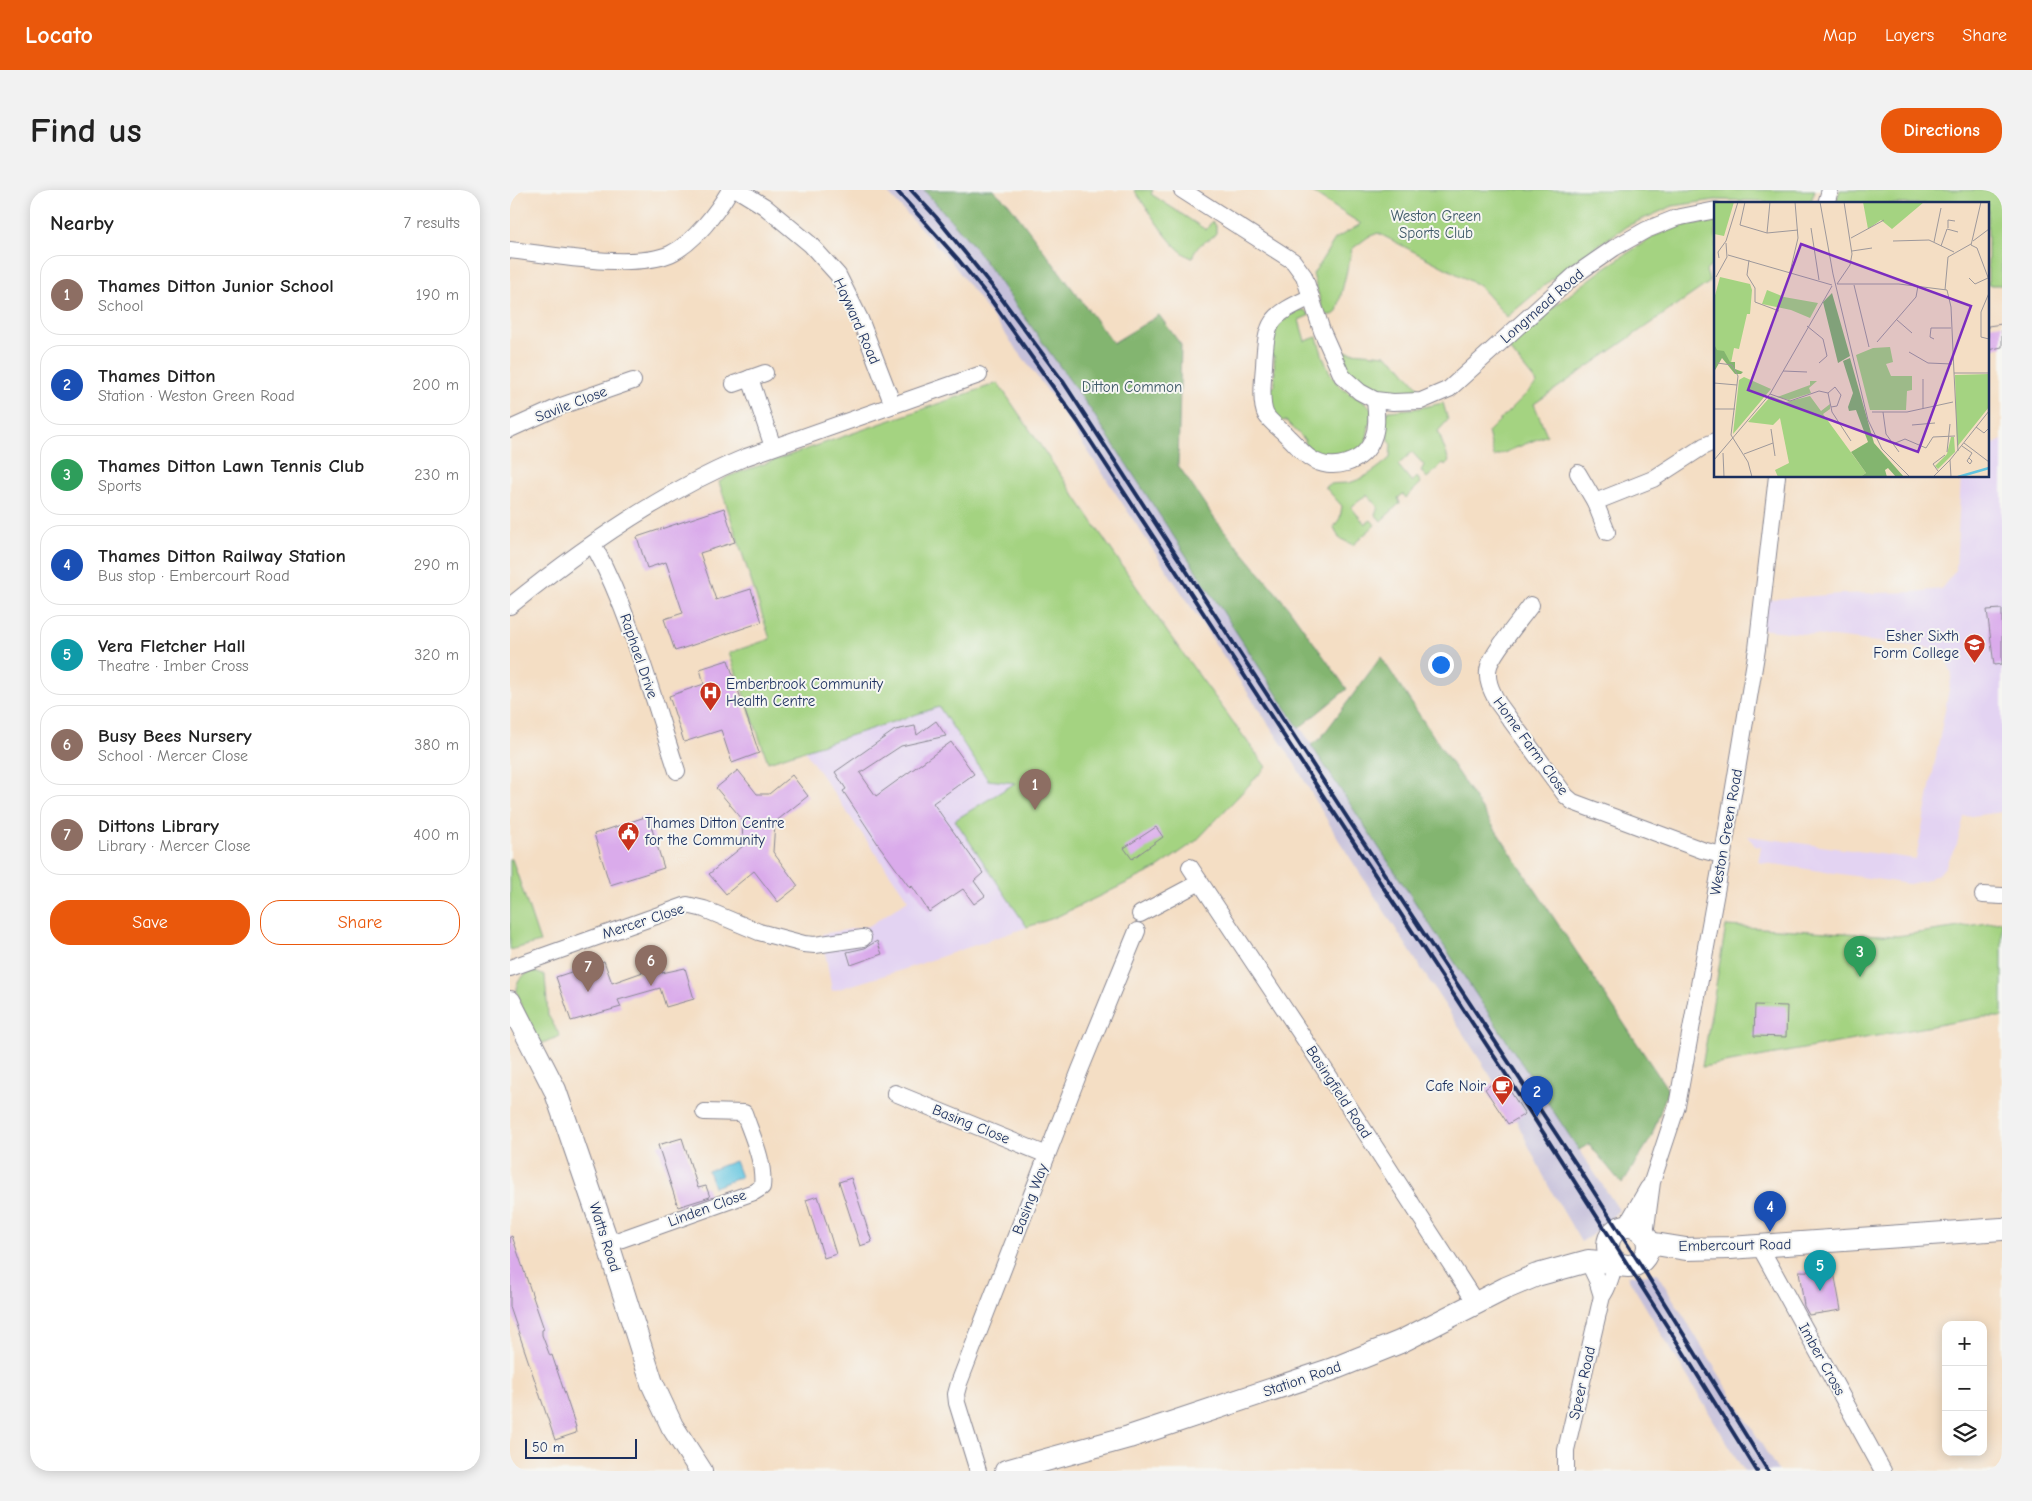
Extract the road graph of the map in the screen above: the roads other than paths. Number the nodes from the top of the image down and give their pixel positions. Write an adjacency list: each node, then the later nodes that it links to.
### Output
1 (730, 190): 5 (street)
2 (738, 190): 11 (street, Hayward Road)
3 (1182, 190): 6 (street, Longmead Road)
4 (1714, 210): 10 (street, Longmead Road)
5 (510, 250)
6 (1311, 297): 10 (street, Longmead Road); 10 (street)
7 (979, 375): 11 (street)
8 (633, 381): 12 (street, Savile Close)
9 (734, 384): 14 (street)
10 (1375, 400)
11 (893, 405): 14 (street)
12 (510, 429)
13 (1714, 442): 17 (street)
14 (773, 448): 19 (street)
15 (1578, 473): 17 (street)
16 (1777, 478): 23 (street, Weston Green Road)
17 (1595, 502): 18 (street)
18 (1607, 532)
19 (593, 544): 21 (street); 22 (street, Raphael Drive)
20 (1531, 605): 23 (street, Home Farm Close)
21 (510, 606)
22 (678, 771)
23 (1722, 855): 37 (street, Weston Green Road)
24 (1190, 867): 25 (street, Basingfield Road)
25 (1200, 882): 28 (street); 43 (street, Basingfield Road)
26 (1983, 895): 27 (street)
27 (2002, 896)
28 (1140, 914)
29 (1138, 931): 35 (street, Basing Way)
30 (863, 938): 31 (street, Mercer Close)
31 (510, 968)
32 (510, 1002): 38 (main road, Watts Road)
33 (895, 1092): 35 (street, Basing Close)
34 (704, 1112): 38 (street, Linden Close)
35 (1047, 1155): 45 (street, Basing Way)
36 (2002, 1229): 39 (main road, Embercourt Road)
37 (1640, 1235): 39 (main road, Embercourt Road); 40 (main road); 40 (main road)
38 (608, 1244): 44 (main road, Watts Road)
39 (1760, 1247): 48 (street, Imber Cross)
40 (1613, 1256): 41 (main road, Station Road); 42 (street, Speer Road)
41 (1588, 1261): 42 (street); 43 (main road, Station Road)
42 (1602, 1296): 47 (street, Speer Road)
43 (1476, 1303): 46 (main road, Station Road)
44 (701, 1471)
45 (978, 1471)
46 (1006, 1471)
47 (1566, 1471)
48 (1883, 1471)

